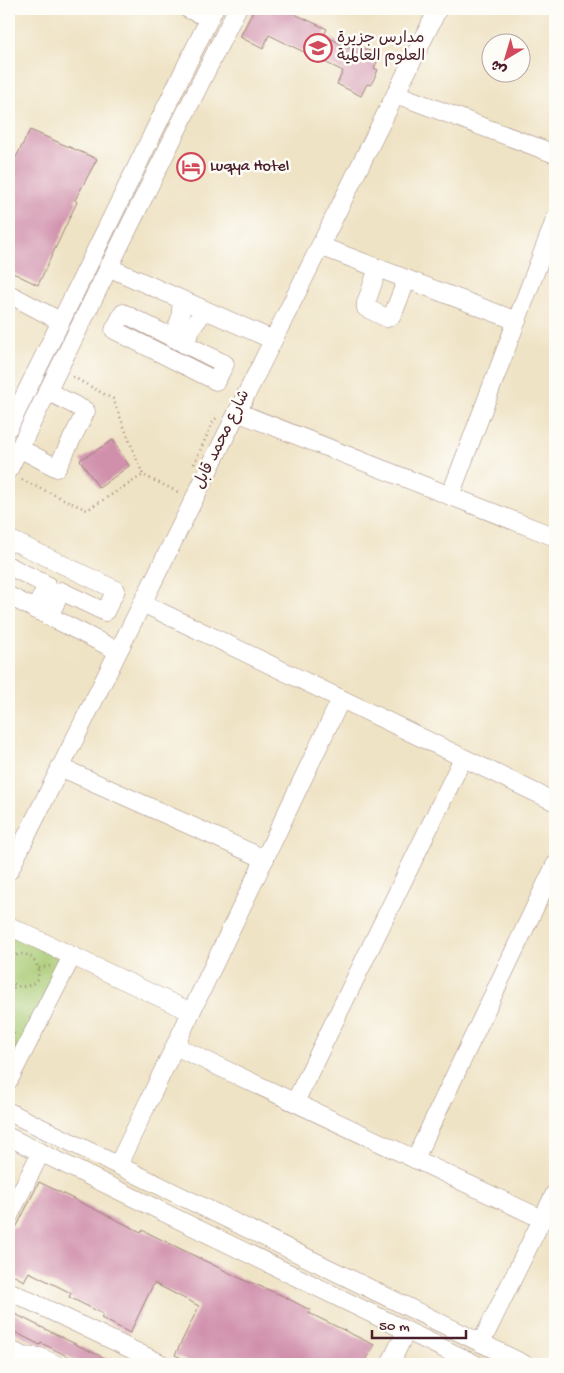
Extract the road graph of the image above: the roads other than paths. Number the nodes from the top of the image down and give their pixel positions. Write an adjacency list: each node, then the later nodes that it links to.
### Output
1 (188, 9): 4 (street)
2 (237, 9): 7 (street)
3 (438, 9): 5 (street, شارع محمد قابل)
4 (212, 13): 6 (street)
5 (396, 94): 8 (street); 10 (street, شارع محمد قابل)
6 (151, 138): 7 (street); 17 (street)
7 (168, 146): 11 (street)
8 (555, 154)
9 (555, 220): 18 (street)
10 (320, 246): 12 (street); 19 (street, شارع محمد قابل)
11 (108, 267): 15 (street); 21 (street)
12 (378, 268): 13 (street); 13 (street)
13 (407, 279): 18 (street)
14 (9, 294): 17 (street)
15 (182, 300): 16 (street); 20 (street)
16 (205, 310): 19 (street); 20 (street)
17 (60, 321): 23 (street)
18 (517, 322): 26 (street)
19 (273, 340): 22 (street, شارع محمد قابل)
20 (178, 341): 20 (street)
21 (47, 391): 24 (street); 24 (street)
22 (237, 412): 26 (street); 32 (street, شارع محمد قابل)
23 (9, 427)
24 (19, 448): 25 (street)
25 (9, 469)
26 (450, 496): 27 (street)
27 (555, 537)
28 (9, 544): 30 (street)
29 (9, 566): 30 (street)
30 (54, 588): 33 (street)
31 (9, 596): 33 (street)
32 (142, 603): 34 (street, شارع محمد قابل); 35 (street)
33 (42, 613): 34 (street)
34 (118, 652): 37 (street, شارع محمد قابل)
35 (341, 699): 36 (street); 39 (street)
36 (463, 758): 38 (street); 47 (street)
37 (60, 767): 39 (street); 41 (street, شارع محمد قابل)
38 (555, 802)
39 (265, 859): 44 (street)
40 (555, 865): 51 (street)
41 (9, 871)
42 (9, 926): 43 (street)
43 (72, 956): 44 (street); 46 (street)
44 (191, 1012): 45 (street)
45 (175, 1046): 47 (street); 52 (street)
46 (9, 1080)
47 (295, 1102): 51 (street)
48 (9, 1112): 52 (street)
49 (9, 1137): 50 (street)
50 (41, 1152): 54 (street); 57 (street)
51 (415, 1159): 55 (street)
52 (118, 1165): 58 (street)
53 (555, 1193): 55 (street)
54 (9, 1216)
55 (542, 1220): 58 (street)
56 (9, 1291): 61 (street)
57 (406, 1331): 62 (street); 63 (street)
58 (481, 1343): 64 (street)
59 (9, 1349): 60 (street)
60 (55, 1364)
61 (162, 1364)
62 (390, 1364)
63 (475, 1364)
64 (524, 1364)

